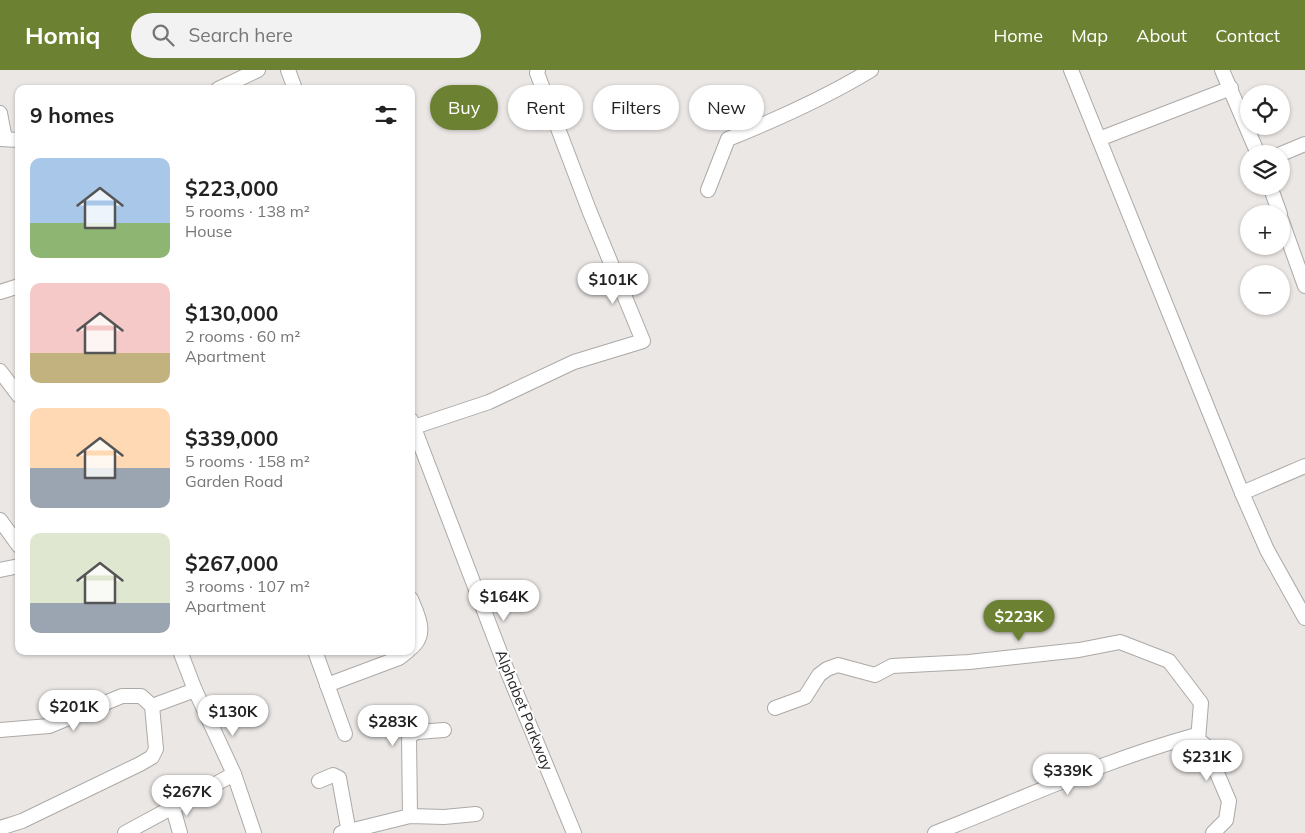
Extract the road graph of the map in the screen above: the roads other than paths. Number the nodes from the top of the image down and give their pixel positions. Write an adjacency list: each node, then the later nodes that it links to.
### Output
1 (258, 70): 7 (street)
2 (288, 70): 8 (street)
3 (538, 70): 24 (street)
4 (871, 70): 16 (street)
5 (1071, 70): 11 (street)
6 (1222, 70): 9 (street)
7 (226, 85)
8 (294, 85)
9 (1231, 88): 11 (street); 14 (street)
10 (0, 113): 12 (street)
11 (1099, 139): 27 (street)
12 (8, 140)
13 (1305, 144): 15 (street)
14 (1254, 145)
15 (1290, 150)
16 (708, 190)
17 (1290, 241): 18 (street)
18 (1302, 270): 19 (street)
19 (1305, 286)
20 (15, 287): 21 (street)
21 (0, 292)
22 (0, 370): 23 (street)
23 (15, 391)
24 (415, 422)
25 (415, 428): 56 (street, Alphabet Parkway)
26 (1305, 466): 27 (street)
27 (1242, 493): 33 (street)
28 (0, 520): 29 (street)
29 (15, 541)
30 (15, 567): 31 (street)
31 (0, 570)
32 (415, 608): 34 (street)
33 (1305, 618)
34 (415, 645)
35 (182, 655): 39 (street)
36 (316, 655): 38 (street)
37 (403, 655): 38 (street)
38 (327, 685): 44 (street)
39 (195, 690): 40 (street); 46 (street)
40 (152, 706): 42 (street); 51 (street)
41 (775, 708): 45 (street)
42 (0, 730)
43 (444, 730): 50 (street)
44 (344, 734)
45 (1198, 740): 57 (street); 58 (street)
46 (234, 774): 48 (street); 55 (street)
47 (319, 781): 52 (street)
48 (173, 808): 53 (street); 54 (street)
49 (476, 814): 50 (street)
50 (410, 816): 52 (street)
51 (0, 828)
52 (346, 832)
53 (125, 833)
54 (180, 833)
55 (254, 833)
56 (574, 833)
57 (935, 833)
58 (1214, 833)

